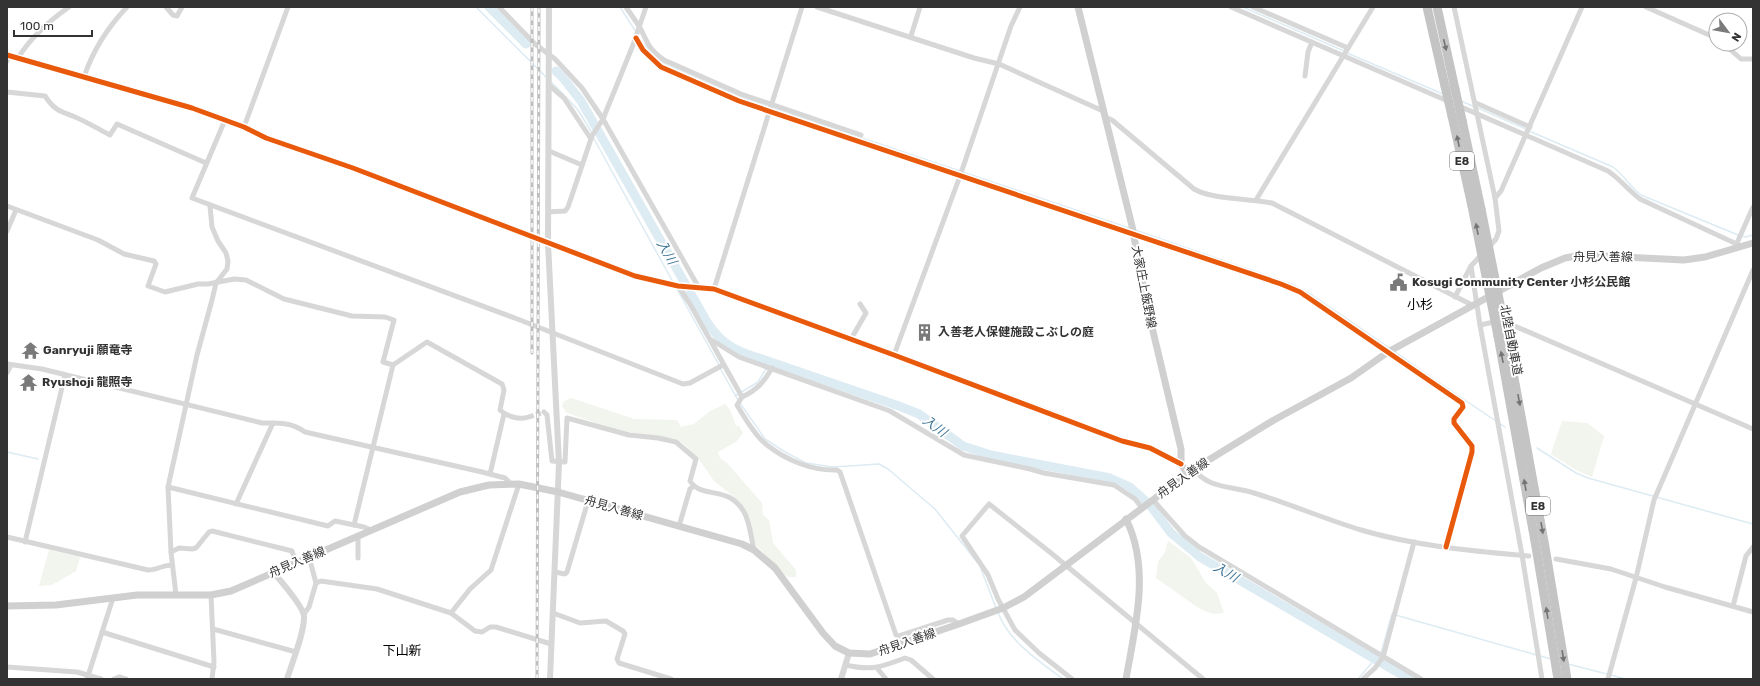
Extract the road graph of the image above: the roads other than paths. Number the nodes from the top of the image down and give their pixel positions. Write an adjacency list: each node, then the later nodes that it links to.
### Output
1 (69, 7): 33 (street)
2 (127, 7): 37 (street)
3 (166, 7): 4 (street)
4 (182, 7)
5 (288, 7): 48 (street)
6 (499, 7): 30 (street)
7 (549, 7): 30 (street)
8 (626, 7): 23 (street)
9 (646, 7): 23 (street)
10 (802, 7): 41 (street)
11 (817, 7): 25 (street)
12 (920, 7): 25 (street)
13 (1020, 7): 35 (street)
14 (1078, 7): 43 (main road, 大家庄上飯野線)
15 (1231, 7): 27 (street)
16 (1253, 7): 28 (street)
17 (1373, 7): 28 (street)
18 (1428, 7): 61 (highway, 北陸自動車道 / E8, one-way to 18, bridge)
19 (1436, 7): 61 (highway, 北陸自動車道 / E8, one-way to 61, bridge)
20 (1454, 7): 40 (street)
21 (1582, 7): 47 (street)
22 (1646, 7): 24 (street)
23 (640, 28): 26 (street); 41 (street)
24 (1708, 34)
25 (911, 36): 35 (street)
26 (636, 38): 42 (street); 46 (street)
27 (1312, 42): 31 (street); 36 (street)
28 (1348, 48): 31 (street)
29 (1733, 52): 34 (street)
30 (549, 55): 38 (street); 46 (street)
31 (1344, 56): 44 (street); 57 (street)
32 (8, 57): 33 (street)
33 (18, 58): 37 (street)
34 (1753, 59)
35 (999, 64): 43 (street); 55 (street)
36 (1305, 76)
37 (84, 77): 45 (street)
38 (549, 85): 51 (street); 52 (street)
39 (7, 92): 53 (street)
40 (1476, 103): 44 (street); 47 (street)
41 (772, 104): 42 (street); 49 (street)
42 (770, 112): 55 (street); 74 (street)
43 (1104, 114): 57 (street); 65 (main road, 大家庄上飯野線)
44 (1478, 114): 50 (street); 56 (street)
45 (225, 120): 48 (street); 53 (street)
46 (602, 121): 51 (street); 73 (street)
47 (1530, 126): 50 (street)
48 (244, 127): 66 (street)
49 (861, 135)
50 (1526, 135): 56 (street); 68 (street)
51 (591, 137): 54 (street)
52 (549, 151): 54 (street); 63 (street)
53 (206, 163): 59 (street)
54 (582, 165): 63 (street)
55 (960, 176): 65 (street); 84 (street)
56 (1496, 198): 69 (street)
57 (1256, 200): 75 (street)
58 (7, 206): 62 (street)
59 (210, 206): 71 (street); 79 (street)
60 (1753, 206): 68 (street)
61 (1476, 208): 80 (highway, 北陸自動車道 / E8, bridge)
62 (16, 210): 64 (street); 71 (street)
63 (548, 212): 66 (street)
64 (7, 231)
65 (1134, 232): 83 (street); 102 (main road, 大家庄上飯野線)
66 (548, 243): 72 (street); 79 (street)
67 (1753, 243): 68 (main road, 舟見入善線)
68 (1739, 244): 77 (main road, 舟見入善線)
69 (1471, 266): 75 (street); 77 (street)
70 (1753, 270): 93 (street)
71 (216, 284): 86 (street); 92 (street)
72 (680, 286): 73 (street); 81 (street)
73 (697, 287): 74 (street)
74 (714, 290): 82 (street)
75 (1455, 297): 77 (street)
76 (860, 304): 82 (street)
77 (1474, 304): 78 (street); 83 (main road, 舟見入善線)
78 (1480, 325): 93 (street); 126 (street)
79 (552, 334): 87 (street); 101 (street)
80 (1502, 335): 177 (highway, 北陸自動車道 / E8, one-way to 80); 178 (highway, 北陸自動車道 / E8, one-way to 178)
81 (709, 338): 87 (street); 88 (street)
82 (851, 339): 84 (street)
83 (1388, 352): 103 (main road, 舟見入善線); 122 (street)
84 (894, 355): 96 (street)
85 (9, 365): 89 (street); 90 (street)
86 (393, 365): 95 (street); 100 (street)
87 (723, 365): 91 (street)
88 (772, 368): 91 (street); 113 (street)
89 (7, 373)
90 (65, 375): 92 (street); 120 (street)
91 (742, 397): 149 (street)
92 (186, 405): 98 (street); 108 (street)
93 (1695, 405): 99 (street); 136 (street)
94 (544, 412): 101 (street)
95 (504, 414): 97 (street); 104 (street)
96 (1059, 416): 102 (street)
97 (529, 417)
98 (273, 423): 100 (street); 112 (street)
99 (1753, 429)
100 (372, 448): 104 (street); 115 (street)
101 (559, 463): 107 (street); 109 (street)
102 (1181, 464): 103 (main road)
103 (1190, 471): 110 (main road, 舟見入善線); 121 (street)
104 (490, 474): 105 (street)
105 (510, 483): 106 (main road, 舟見入善線); 117 (main road, 舟見入善線)
106 (519, 484): 109 (main road, 舟見入善線); 145 (street)
107 (694, 486): 116 (street); 124 (street)
108 (168, 487): 112 (street); 125 (street)
109 (558, 492): 111 (main road, 舟見入善線); 135 (street)
110 (1153, 500): 113 (main road, 舟見入善線); 155 (street)
111 (588, 501): 116 (main road, 舟見入善線); 135 (street)
112 (236, 504): 115 (street)
113 (1142, 508): 114 (main road, 舟見入善線)
114 (1126, 519): 132 (main road, 舟見入善線); 148 (main road)
115 (354, 525): 117 (street)
116 (679, 526): 124 (main road, 舟見入善線)
117 (371, 530): 118 (main road, 舟見入善線)
118 (358, 536): 128 (main road, 舟見入善線); 129 (street)
119 (7, 537): 120 (street)
120 (25, 542): 133 (street)
121 (1414, 542): 122 (street); 155 (street)
122 (1446, 547): 126 (street)
123 (1753, 547): 142 (street)
124 (754, 550): 154 (main road, 舟見入善線)
125 (171, 552): 131 (street); 133 (street)
126 (1522, 555): 127 (street); 176 (street)
127 (1529, 556)
128 (309, 557): 131 (main road, 舟見入善線); 137 (street)
129 (358, 558)
130 (1556, 559): 136 (street)
131 (296, 563): 134 (main road, 舟見入善線)
132 (1065, 564): 143 (main road, 舟見入善線); 143 (street); 148 (street)
133 (172, 565): 138 (street)
134 (274, 572): 139 (main road, 舟見入善線); 147 (street)
135 (555, 572): 146 (street)
136 (1636, 578): 142 (street); 179 (street)
137 (316, 583): 145 (street); 147 (street)
138 (176, 595): 139 (main road, 舟見入善線); 140 (main road, 舟見入善線)
139 (211, 595): 150 (street)
140 (113, 598): 141 (main road, 舟見入善線); 151 (street)
141 (7, 606)
142 (1732, 606): 144 (street)
143 (1003, 608): 149 (main road, 舟見入善線); 171 (street)
144 (1753, 612)
145 (451, 613): 152 (street)
146 (552, 613): 152 (street); 167 (street)
147 (304, 614): 153 (street)
148 (1136, 623): 172 (main road); 173 (street)
149 (959, 624): 154 (main road, 舟見入善線)
150 (213, 629): 153 (street); 158 (street)
151 (102, 632): 158 (street); 160 (street)
152 (551, 644): 166 (street)
153 (296, 652): 165 (street)
154 (849, 654): 156 (street)
155 (1383, 656): 174 (street); 175 (street)
156 (846, 665): 159 (street); 168 (street)
157 (7, 667): 160 (street)
158 (214, 667): 164 (street)
159 (877, 668): 169 (street); 170 (street)
160 (88, 677): 161 (street)
161 (101, 679)
162 (114, 679): 163 (street)
163 (126, 679)
164 (212, 679)
165 (288, 679)
166 (550, 679)
167 (671, 679)
168 (841, 679)
169 (886, 679)
170 (933, 679)
171 (1072, 679)
172 (1126, 679)
173 (1203, 679)
174 (1363, 679)
175 (1421, 679)
176 (1542, 679)
177 (1558, 679)
178 (1567, 679)
179 (1608, 679)

